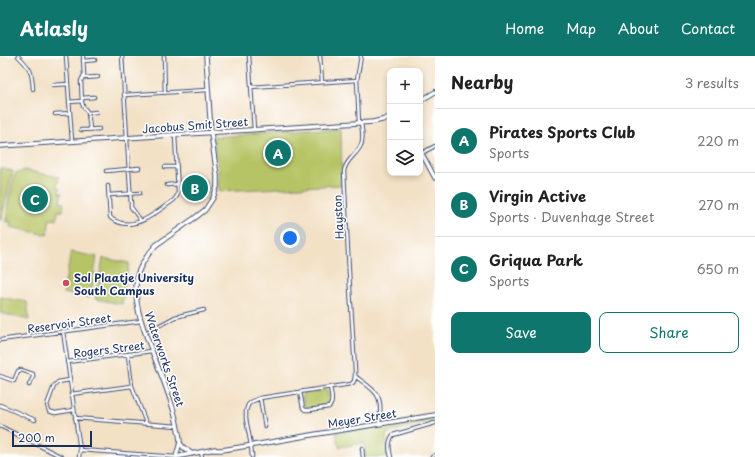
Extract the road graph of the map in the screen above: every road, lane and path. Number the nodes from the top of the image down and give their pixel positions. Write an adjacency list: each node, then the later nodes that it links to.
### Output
1 (18, 56): 19 (street)
2 (66, 56): 16 (street)
3 (83, 56): 11 (street)
4 (122, 56): 23 (street)
5 (164, 56): 22 (street)
6 (206, 56): 20 (street, Waterworks Street)
7 (249, 56): 18 (street)
8 (320, 56): 15 (street)
9 (361, 56): 14 (street, Hayston)
10 (95, 60): 11 (street)
11 (83, 61): 13 (street)
12 (98, 77): 13 (street)
13 (82, 78): 26 (street)
14 (357, 80): 15 (street); 33 (street, Hayston)
15 (322, 82): 18 (street)
16 (68, 84): 17 (street); 27 (street)
17 (53, 85)
18 (251, 87): 37 (street)
19 (33, 89)
20 (208, 90): 22 (street); 38 (street, Waterworks Street)
21 (435, 92): 25 (street)
22 (166, 93): 23 (street)
23 (124, 95): 40 (street)
24 (94, 97): 26 (street)
25 (423, 99)
26 (82, 100): 27 (street); 30 (street)
27 (69, 102): 29 (street)
28 (96, 112): 30 (street)
29 (70, 113): 31 (street); 41 (street)
30 (88, 113): 34 (street)
31 (55, 114)
32 (387, 118): 33 (street, Jacobus Smit Street)
33 (360, 123): 37 (street, Jacobus Smit Street); 68 (street, Hayston)
34 (90, 129): 35 (street); 36 (street)
35 (99, 129)
36 (81, 130)
37 (254, 130): 38 (street, Jacobus Smit Street)
38 (211, 132): 39 (street, Jacobus Smit Street); 60 (street, Waterworks Street)
39 (175, 135): 40 (street, Jacobus Smit Street); 46 (street)
40 (127, 138): 41 (street, Jacobus Smit Street); 49 (street)
41 (72, 141): 42 (street, Jacobus Smit Street)
42 (0, 146)
43 (435, 146): 44 (street)
44 (423, 151)
45 (423, 156): 51 (street)
46 (176, 167): 48 (street); 52 (street)
47 (139, 168): 49 (street)
48 (165, 168)
49 (129, 169): 50 (street); 55 (street)
50 (106, 171)
51 (435, 178)
52 (178, 184): 53 (street); 58 (street)
53 (167, 185)
54 (108, 186): 57 (street)
55 (130, 193): 56 (street); 57 (street); 58 (street)
56 (140, 193)
57 (109, 195): 58 (street)
58 (141, 221)
59 (204, 310): 62 (street)
60 (141, 321): 61 (street, Reservoir Street); 62 (street, Waterworks Street)
61 (63, 331): 63 (street, Reservoir Street); 66 (street)
62 (145, 333): 64 (street, Waterworks Street)
63 (0, 340)
64 (152, 352): 65 (street, Rogers Street); 85 (street, Waterworks Street)
65 (128, 355): 66 (street, Rogers Street); 71 (street)
66 (67, 362): 69 (street)
67 (0, 376): 70 (street)
68 (355, 376): 72 (street); 83 (street)
69 (70, 380): 74 (street); 77 (street)
70 (29, 385)
71 (132, 386): 74 (street); 81 (street)
72 (330, 387): 73 (street); 73 (street)
73 (300, 392): 75 (street)
74 (72, 394): 77 (street)
75 (260, 398): 86 (street); 88 (street)
76 (0, 404): 80 (street)
77 (74, 410): 79 (street)
78 (435, 415): 83 (street, Meyer Street)
79 (75, 418): 81 (street); 90 (street)
80 (35, 420)
81 (146, 423): 85 (street)
82 (435, 423): 100 (street)
83 (379, 424): 88 (street, Meyer Street)
84 (0, 426): 94 (street)
85 (177, 426): 87 (street, Waterworks Street)
86 (265, 427)
87 (180, 443): 92 (street); 96 (street, Waterworks Street)
88 (251, 444): 91 (street, Meyer Street); 98 (street)
89 (362, 448): 99 (street)
90 (80, 450): 95 (street); 96 (street, Meyer Street)
91 (201, 452): 92 (street, Meyer Street); 97 (street)
92 (192, 454): 96 (street, Meyer Street)
93 (435, 455): 101 (street)
94 (62, 457)
95 (78, 457)
96 (176, 457)
97 (202, 457)
98 (252, 457)
99 (363, 457)
100 (391, 457)
101 (432, 457)

